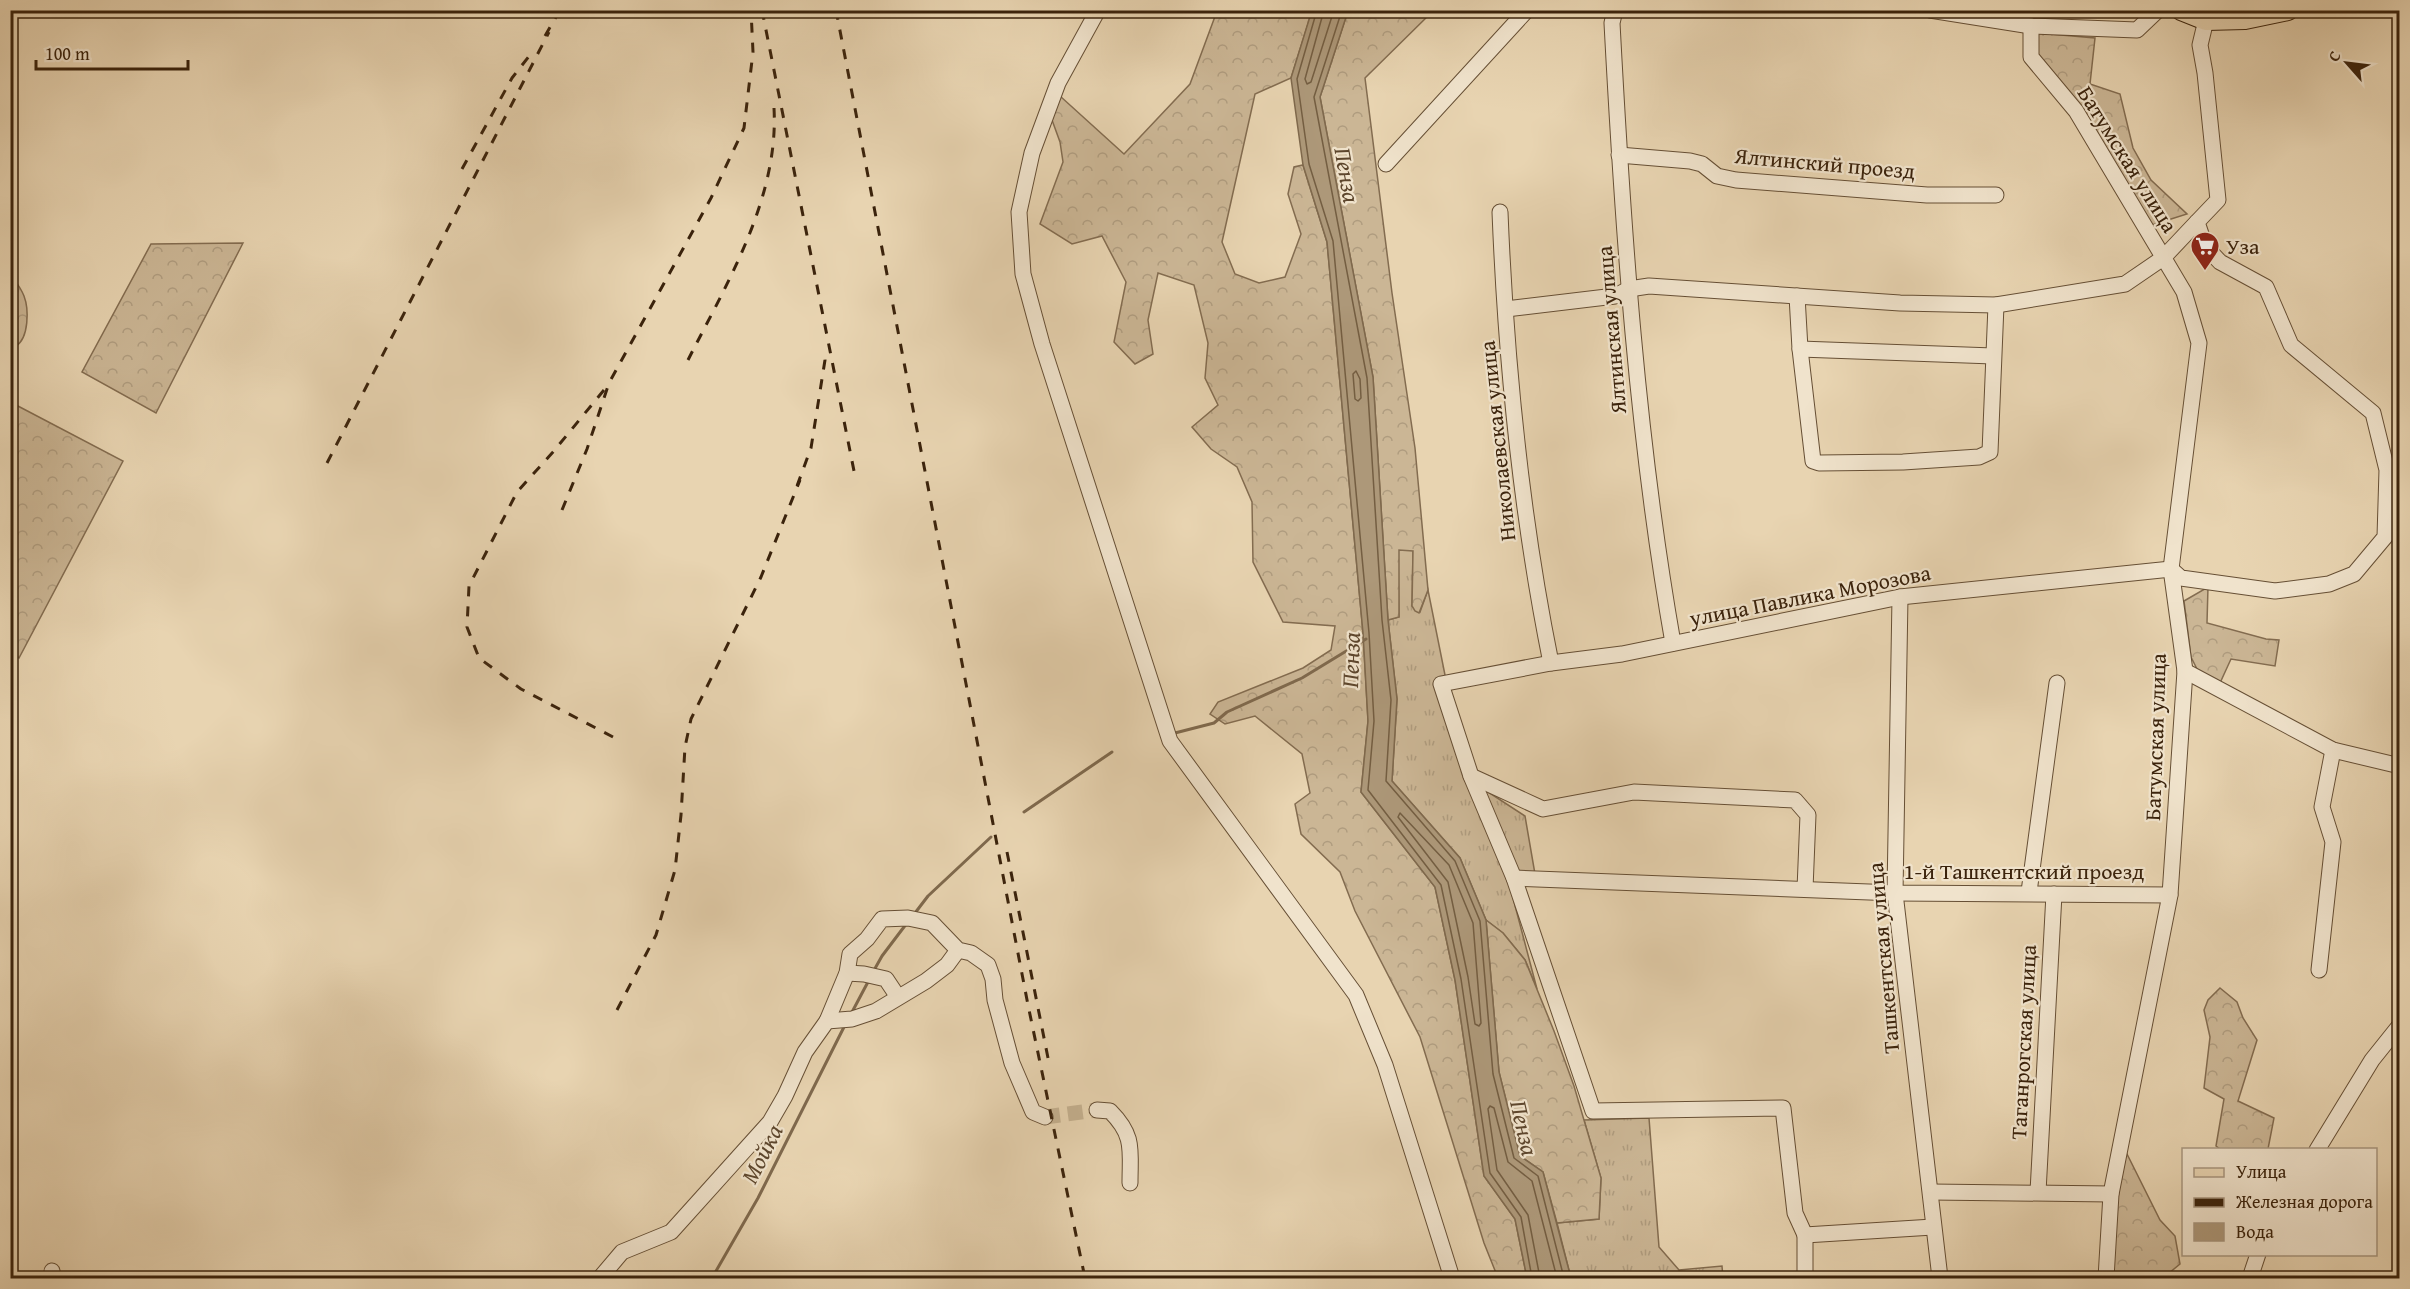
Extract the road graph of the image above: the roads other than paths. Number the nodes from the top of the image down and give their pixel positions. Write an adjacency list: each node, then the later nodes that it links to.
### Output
1 (1098, 10): 54 (street)
2 (1527, 10): 11 (street)
3 (1615, 10): 10 (street, Ялтинская улица)
4 (1930, 10): 9 (street)
5 (2158, 10): 9 (street)
6 (2181, 10): 8 (main road)
7 (2288, 10): 8 (main road)
8 (2205, 20): 14 (street)
9 (2031, 26): 15 (street, Батумская улица)
10 (1619, 154): 12 (street, Ялтинский проезд); 16 (street, Ялтинская улица)
11 (1386, 164)
12 (1996, 195)
13 (1500, 212): 19 (street, Николаевская улица)
14 (2197, 222): 15 (street); 22 (street, улица Павлика Морозова)
15 (2163, 258): 18 (street); 22 (street, Батумская улица)
16 (1629, 289): 17 (street); 19 (street); 24 (street, Ялтинская улица)
17 (1797, 296): 18 (street); 20 (street)
18 (1996, 305): 21 (street)
19 (1506, 309): 25 (street, Николаевская улица)
20 (1800, 349): 21 (street); 21 (street)
21 (1993, 356)
22 (2171, 569): 23 (street, улица Павлика Морозова); 26 (street, Батумская улица)
23 (1900, 597): 24 (street, улица Павлика Морозова); 34 (street, Ташкентская улица)
24 (1673, 644): 25 (street, улица Павлика Морозова)
25 (1551, 663): 30 (street, улица Павлика Морозова)
26 (2185, 671): 28 (street); 36 (street, Батумская улица)
27 (2058, 683): 33 (street)
28 (2333, 750): 29 (street); 38 (street)
29 (2400, 766)
30 (1471, 776): 31 (street); 32 (street)
31 (1514, 878): 32 (street, 1-й Ташкентский проезд); 51 (street)
32 (1805, 889): 34 (street, 1-й Ташкентский проезд)
33 (2029, 892): 34 (street, 1-й Ташкентский проезд); 35 (street, 1-й Ташкентский проезд)
34 (1895, 893): 47 (street, Ташкентская улица)
35 (2054, 894): 36 (street, 1-й Ташкентский проезд); 48 (street, Таганрогская улица)
36 (2170, 895): 49 (street, Батумская улица)
37 (958, 950): 39 (street); 40 (street); 44 (street)
38 (2319, 970)
39 (848, 974): 40 (street); 41 (street)
40 (898, 997): 41 (street)
41 (827, 1021): 53 (street)
42 (2400, 1025): 45 (street)
43 (1097, 1110): 46 (street)
44 (1045, 1117)
45 (2318, 1148)
46 (1130, 1183)
47 (1931, 1192): 48 (street); 50 (street, Ташкентская улица)
48 (2038, 1192): 49 (street)
49 (2111, 1194): 57 (street, Батумская улица)
50 (1934, 1227): 51 (street); 56 (street, Ташкентская улица)
51 (1805, 1235): 55 (street)
52 (2257, 1256): 58 (street)
53 (600, 1278)
54 (1452, 1278)
55 (1805, 1278)
56 (1940, 1278)
57 (2106, 1278)
58 (2250, 1278)

